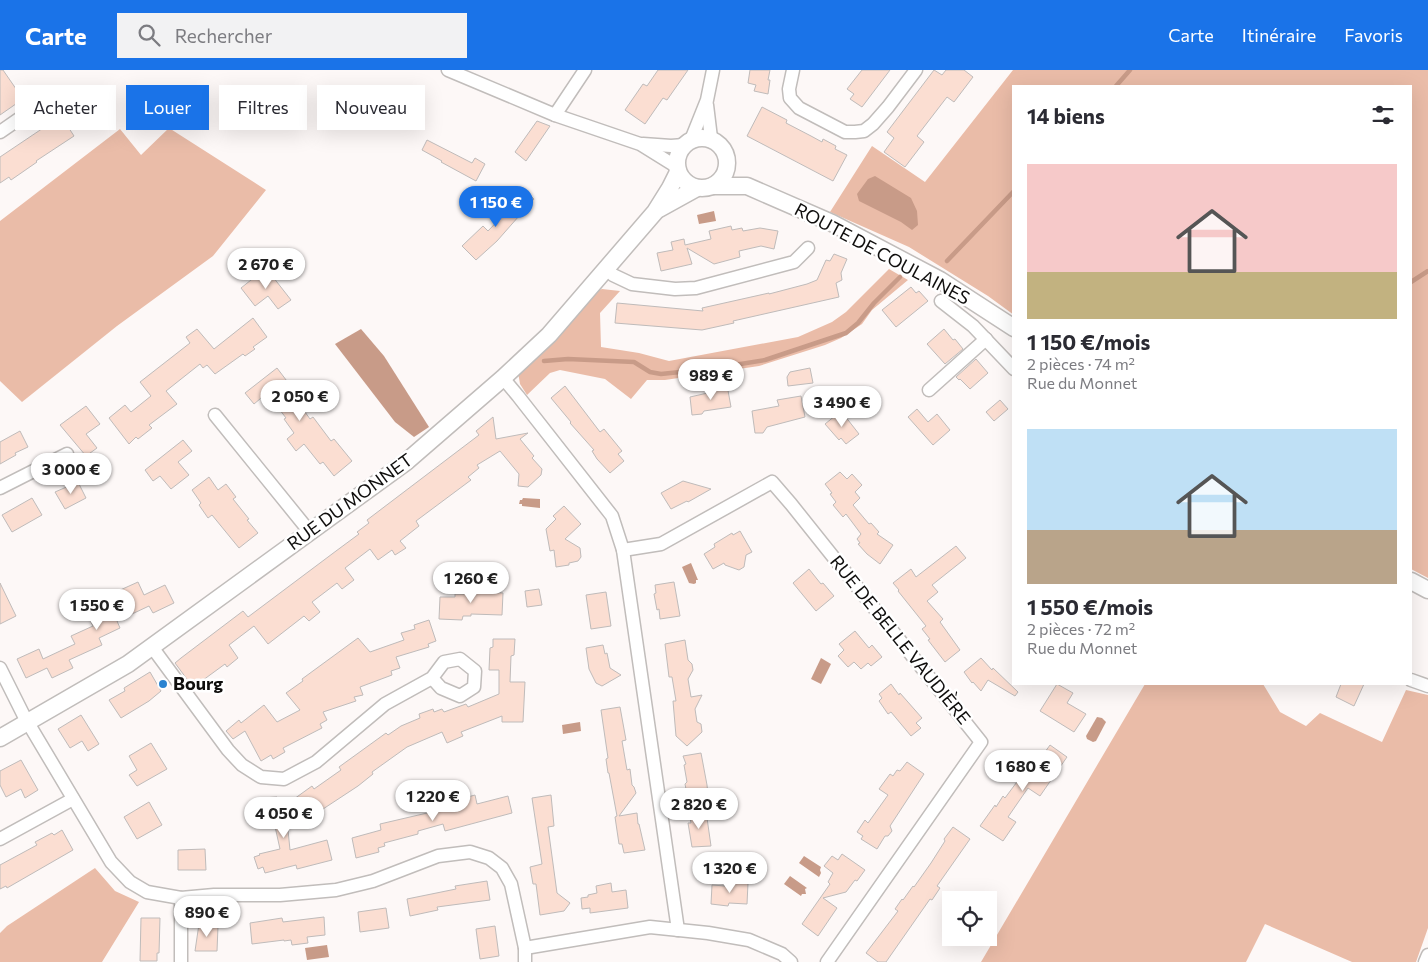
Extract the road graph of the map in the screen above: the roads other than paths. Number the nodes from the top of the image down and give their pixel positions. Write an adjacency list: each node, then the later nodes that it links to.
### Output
1 (448, 70): 7 (street)
2 (586, 70): 7 (street)
3 (713, 70): 6 (street)
4 (793, 70): 5 (street)
5 (916, 70)
6 (707, 100): 10 (street); 11 (street)
7 (555, 115): 12 (street)
8 (15, 122): 9 (street)
9 (0, 132)
10 (711, 138): 11 (street); 13 (street)
11 (687, 142): 12 (street); 14 (street)
12 (640, 144): 14 (street)
13 (727, 162): 15 (street); 16 (street, ROUTE DE COULAINES)
14 (678, 170): 17 (street); 18 (street, RUE DU MONNET)
15 (713, 186): 16 (street, ROUTE DE COULAINES); 17 (street)
16 (747, 186): 22 (street, ROUTE DE COULAINES)
17 (697, 188): 18 (street, RUE DU MONNET)
18 (655, 212): 20 (street, RUE DU MONNET)
19 (808, 248): 20 (street)
20 (606, 268): 25 (street, RUE DU MONNET)
21 (941, 300): 23 (street)
22 (1012, 327)
23 (986, 339): 24 (street); 26 (street)
24 (1012, 367)
25 (503, 378): 30 (street, RUE DU MONNET); 31 (street)
26 (929, 390)
27 (215, 415): 30 (street)
28 (67, 454): 29 (street)
29 (0, 488)
30 (309, 531): 34 (street, RUE DU MONNET)
31 (623, 550): 44 (street); 50 (street, RUE DE BELLE VAUDIÈRE)
32 (1412, 582): 33 (street)
33 (1428, 590)
34 (152, 647): 36 (street); 39 (street, RUE DU MONNET)
35 (0, 668): 39 (street)
36 (432, 678)
37 (1412, 680): 38 (street)
38 (1428, 686)
39 (28, 722): 40 (street, RUE DU MONNET); 41 (street)
40 (0, 738)
41 (73, 799): 42 (street); 43 (street)
42 (0, 839)
43 (181, 898): 45 (street); 47 (street)
44 (678, 930): 45 (street); 49 (street)
45 (525, 948): 48 (street)
46 (1428, 955): 51 (street)
47 (181, 962)
48 (525, 962)
49 (791, 962)
50 (827, 962)
51 (1426, 962)

